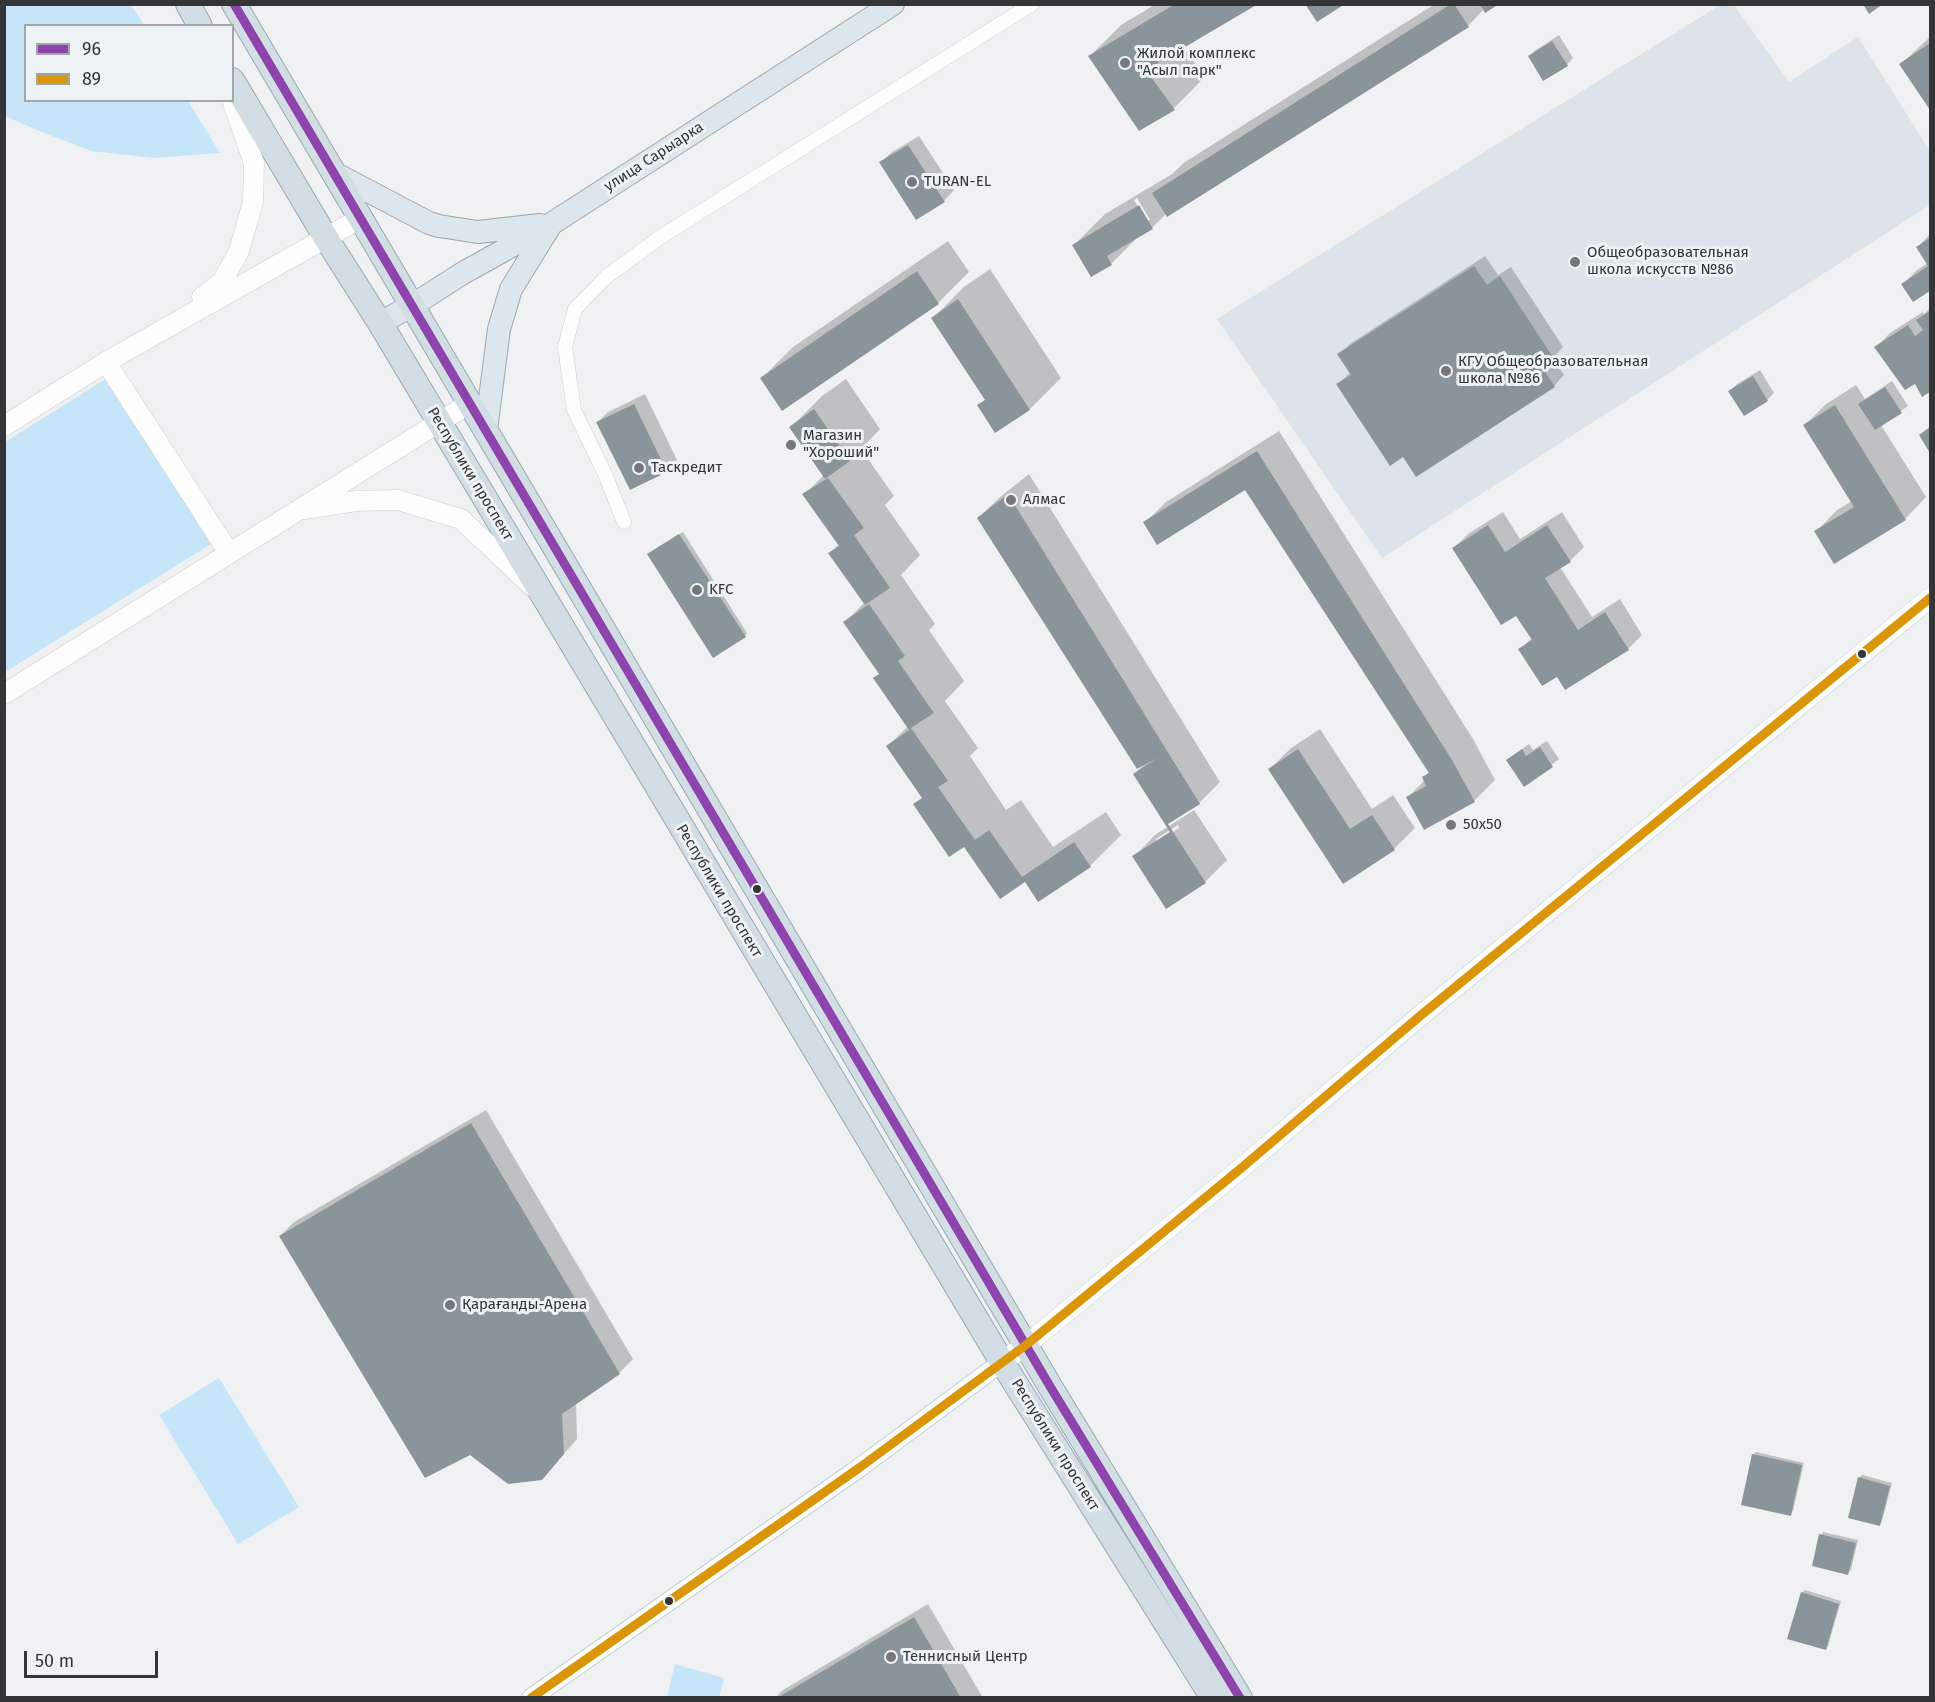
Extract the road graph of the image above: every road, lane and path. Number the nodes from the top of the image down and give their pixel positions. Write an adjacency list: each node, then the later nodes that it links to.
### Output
1 (188, 4): 5 (highway)
2 (234, 4): 8 (highway, Республики проспект)
3 (893, 4): 10 (main road, улица Сарыарка)
4 (1032, 4): 21 (street)
5 (199, 24)
6 (234, 83): 11 (highway, Республики проспект)
7 (233, 102): 14 (main road)
8 (334, 173): 9 (highway, Республики проспект); 10 (main road)
9 (361, 218): 11 (main road); 12 (highway, Республики проспект)
10 (551, 224): 12 (main road, улица Сарыарка); 19 (main road)
11 (326, 238): 13 (highway, Республики проспект); 14 (main road)
12 (413, 305): 13 (main road, улица Сарыарка); 16 (highway, Республики проспект)
13 (380, 323): 17 (highway, Республики проспект)
14 (131, 348): 15 (main road)
15 (106, 362): 18 (main road); 22 (main road)
16 (470, 402): 17 (main road); 19 (highway, Республики проспект)
17 (438, 421): 20 (main road); 23 (highway, Республики проспект)
18 (4, 426)
19 (486, 430): 26 (highway, Республики проспект)
20 (295, 511): 22 (main road); 23 (main road)
21 (624, 522)
22 (229, 553): 25 (main road)
23 (542, 596): 27 (highway, Республики проспект)
24 (1930, 598): 26 (main road)
25 (4, 694)
26 (1026, 1345): 27 (main road); 30 (highway, Республики проспект)
27 (1002, 1362): 28 (street); 29 (highway, Республики проспект)
28 (531, 1698)
29 (1213, 1698)
30 (1240, 1698)

